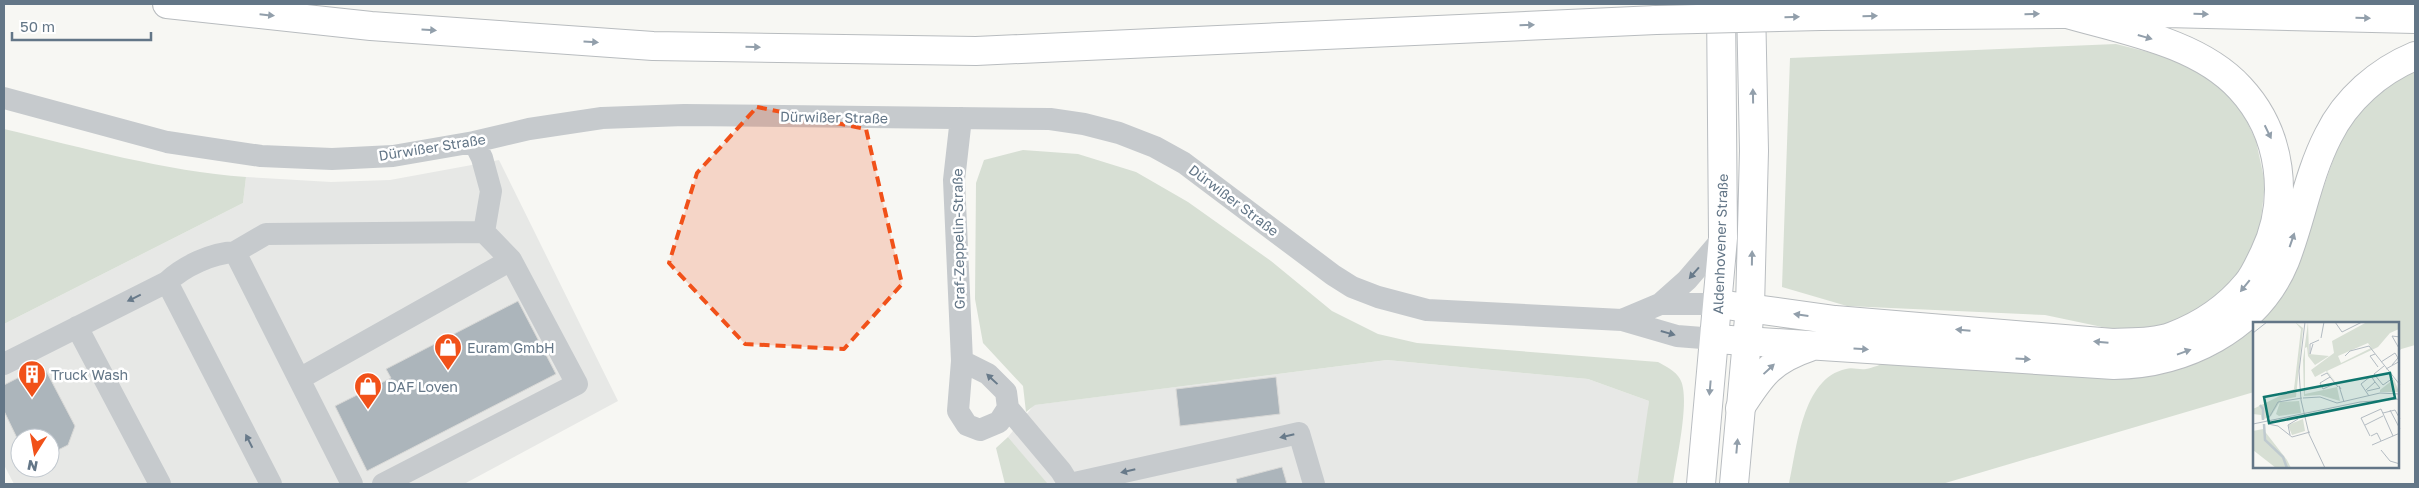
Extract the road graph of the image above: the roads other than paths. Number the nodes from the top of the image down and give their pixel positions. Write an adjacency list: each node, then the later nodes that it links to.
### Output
1 (167, 4): 4 (main road, one-way to 4, bridge)
2 (1721, 4): 11 (main road, Aldenhovener Straße)
3 (1752, 4): 17 (main road, one-way to 3)
4 (2064, 13): 5 (main road, one-way to 5); 17 (main road, one-way to 17)
5 (2415, 19)
6 (2415, 56): 22 (main road, one-way to 6)
7 (4, 98): 9 (street, Dürwißer Straße)
8 (961, 118): 9 (street, Dürwißer Straße); 18 (street, Dürwißer Straße); 23 (street, Graf-Zeppelin-Straße)
9 (474, 142): 10 (street)
10 (484, 232): 12 (street); 13 (street)
11 (1723, 238): 15 (street, Dürwißer Straße, one-way to 15); 16 (main road, Aldenhovener Straße)
12 (235, 252): 14 (street); 25 (street)
13 (511, 260): 25 (street); 31 (street)
14 (167, 282): 19 (street, one-way to 19); 29 (street, one-way to 14)
15 (1660, 304): 16 (street, Dürwißer Straße); 18 (street, Dürwißer Straße)
16 (1718, 304): 17 (main road); 20 (main road, Aldenhovener Straße)
17 (1750, 307): 21 (main road)
18 (1622, 320): 20 (street, Dürwißer Straße, one-way to 20)
19 (77, 327): 24 (street); 28 (street)
20 (1715, 339): 21 (main road); 34 (main road, Aldenhovener Straße, one-way to 34)
21 (1746, 340): 22 (main road); 27 (main road)
22 (1812, 346): 27 (main road, one-way to 22)
23 (962, 361): 26 (street, one-way to 23); 26 (street, Graf-Zeppelin-Straße)
24 (4, 364)
25 (299, 379): 30 (street)
26 (1008, 408): 32 (street)
27 (1740, 408): 35 (main road, one-way to 27)
28 (160, 484)
29 (271, 484)
30 (352, 484)
31 (383, 484)
32 (1070, 484): 33 (street, one-way to 32)
33 (1314, 484)
34 (1701, 484)
35 (1734, 484)

